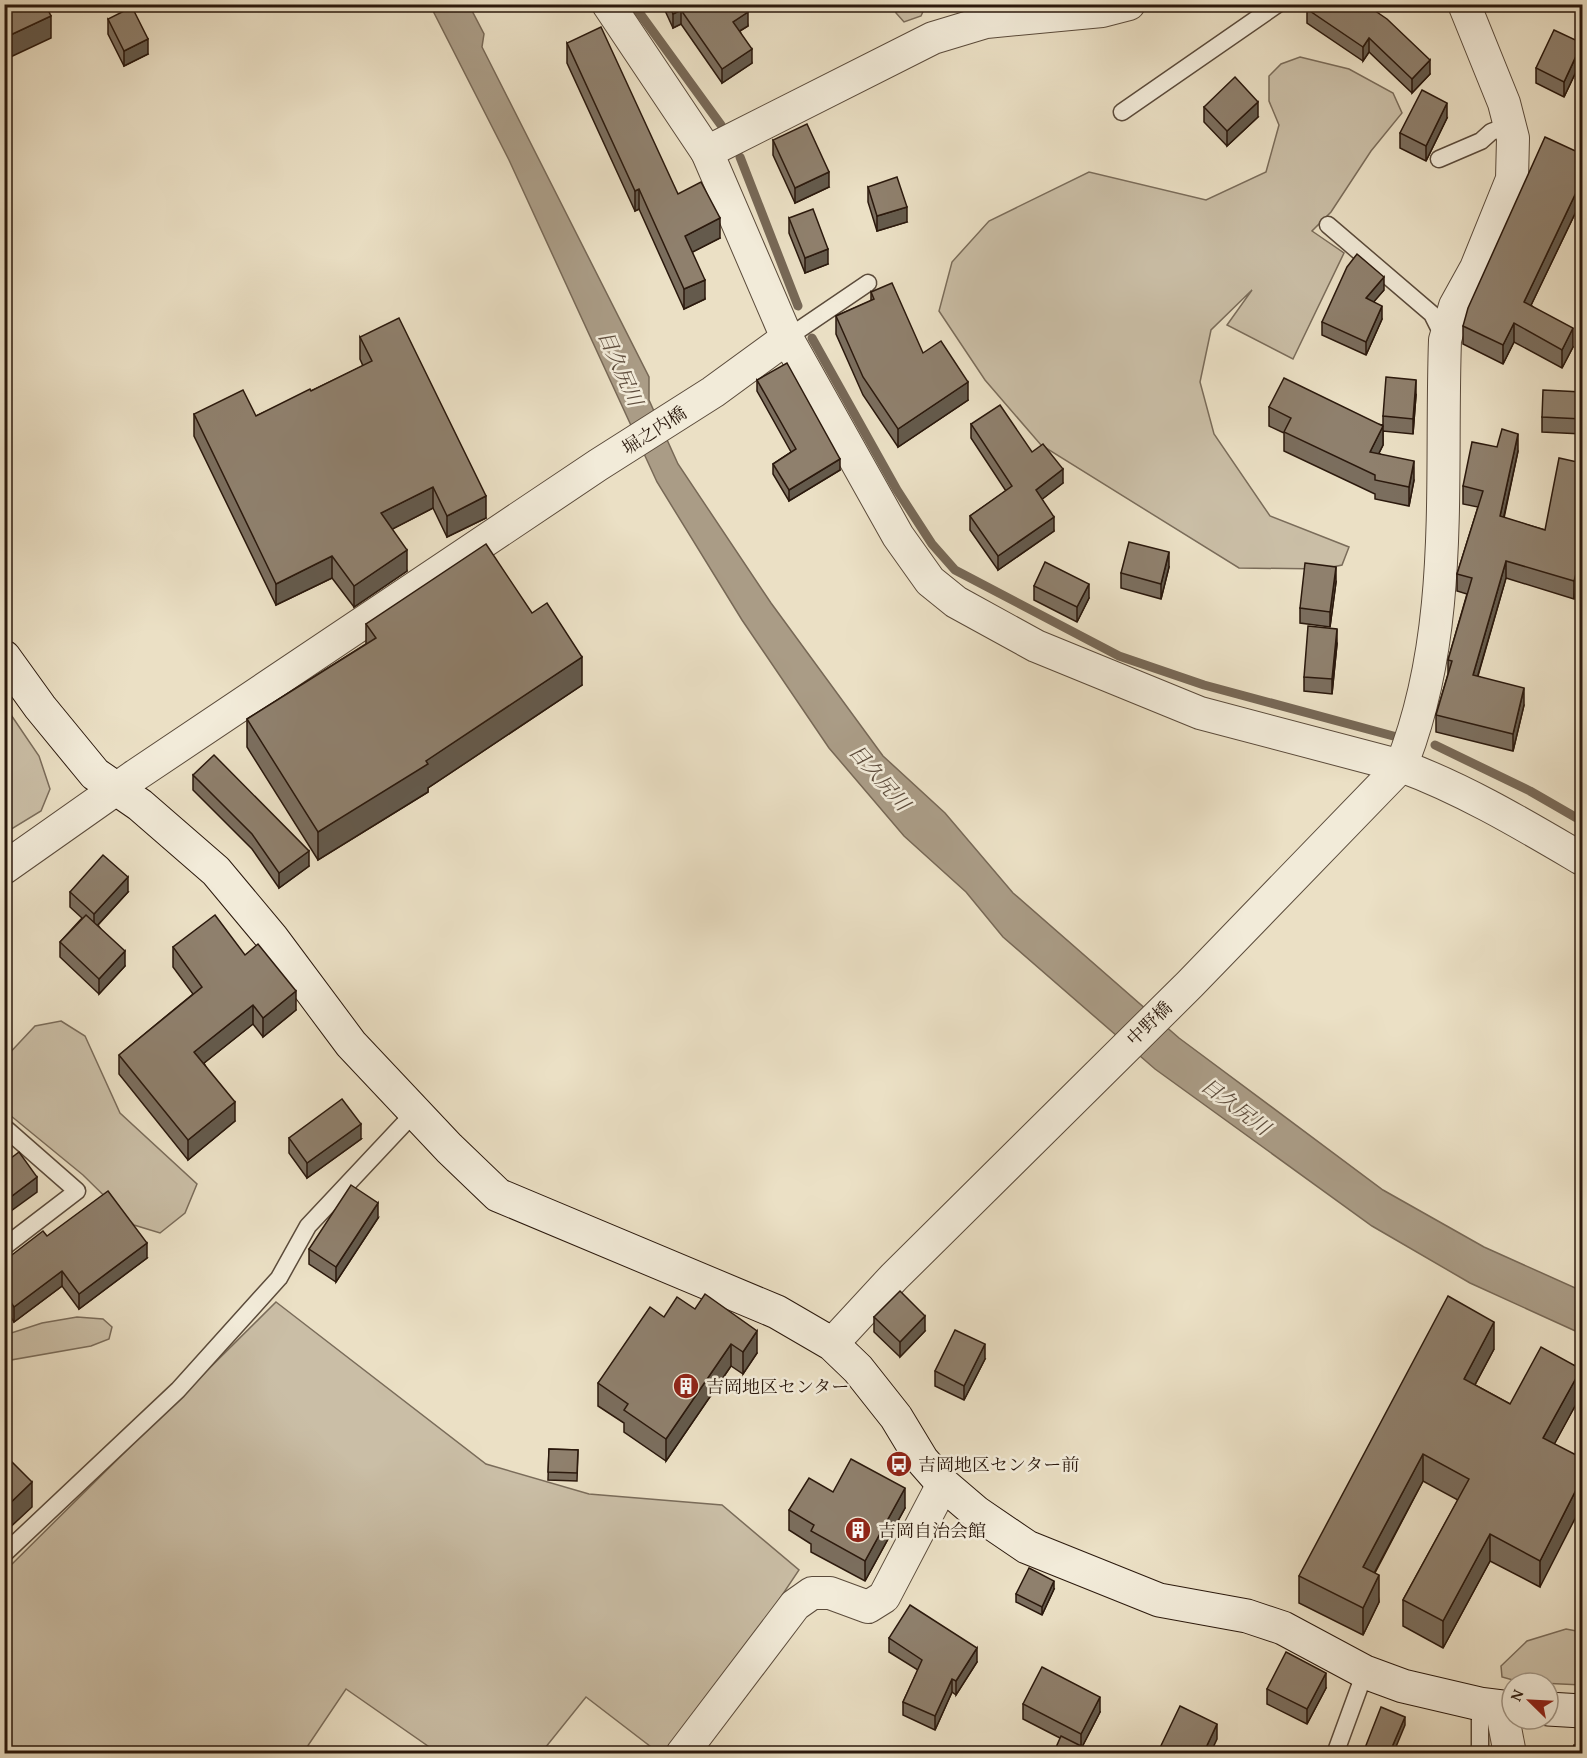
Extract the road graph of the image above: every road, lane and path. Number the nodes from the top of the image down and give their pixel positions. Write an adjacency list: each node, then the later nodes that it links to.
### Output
1 (608, 4): 7 (street)
2 (1129, 4): 7 (street)
3 (1278, 4): 5 (lane)
4 (1464, 4): 6 (street)
5 (1122, 112)
6 (1509, 125): 8 (lane); 12 (street)
7 (707, 152): 11 (street)
8 (1439, 159)
9 (1328, 225): 12 (lane)
10 (868, 283): 11 (lane)
11 (787, 338): 14 (street); 15 (street, 堀之内橋)
12 (1445, 340): 14 (street)
13 (4, 657): 15 (street)
14 (1401, 766): 16 (street); 21 (street, 中野橋)
15 (117, 790): 17 (street, 堀之内橋); 18 (street)
16 (1582, 859)
17 (4, 868)
18 (415, 1112): 21 (street); 23 (lane)
19 (4, 1127): 20 (lane)
20 (4, 1246)
21 (832, 1344): 22 (street)
22 (943, 1484): 24 (street); 28 (street)
23 (4, 1554)
24 (1365, 1672): 25 (street); 29 (lane)
25 (1498, 1706): 30 (lane); 31 (street)
26 (1560, 1710): 27 (street)
27 (1582, 1711)
28 (682, 1754)
29 (1335, 1754)
30 (1480, 1754)
31 (1510, 1754)

